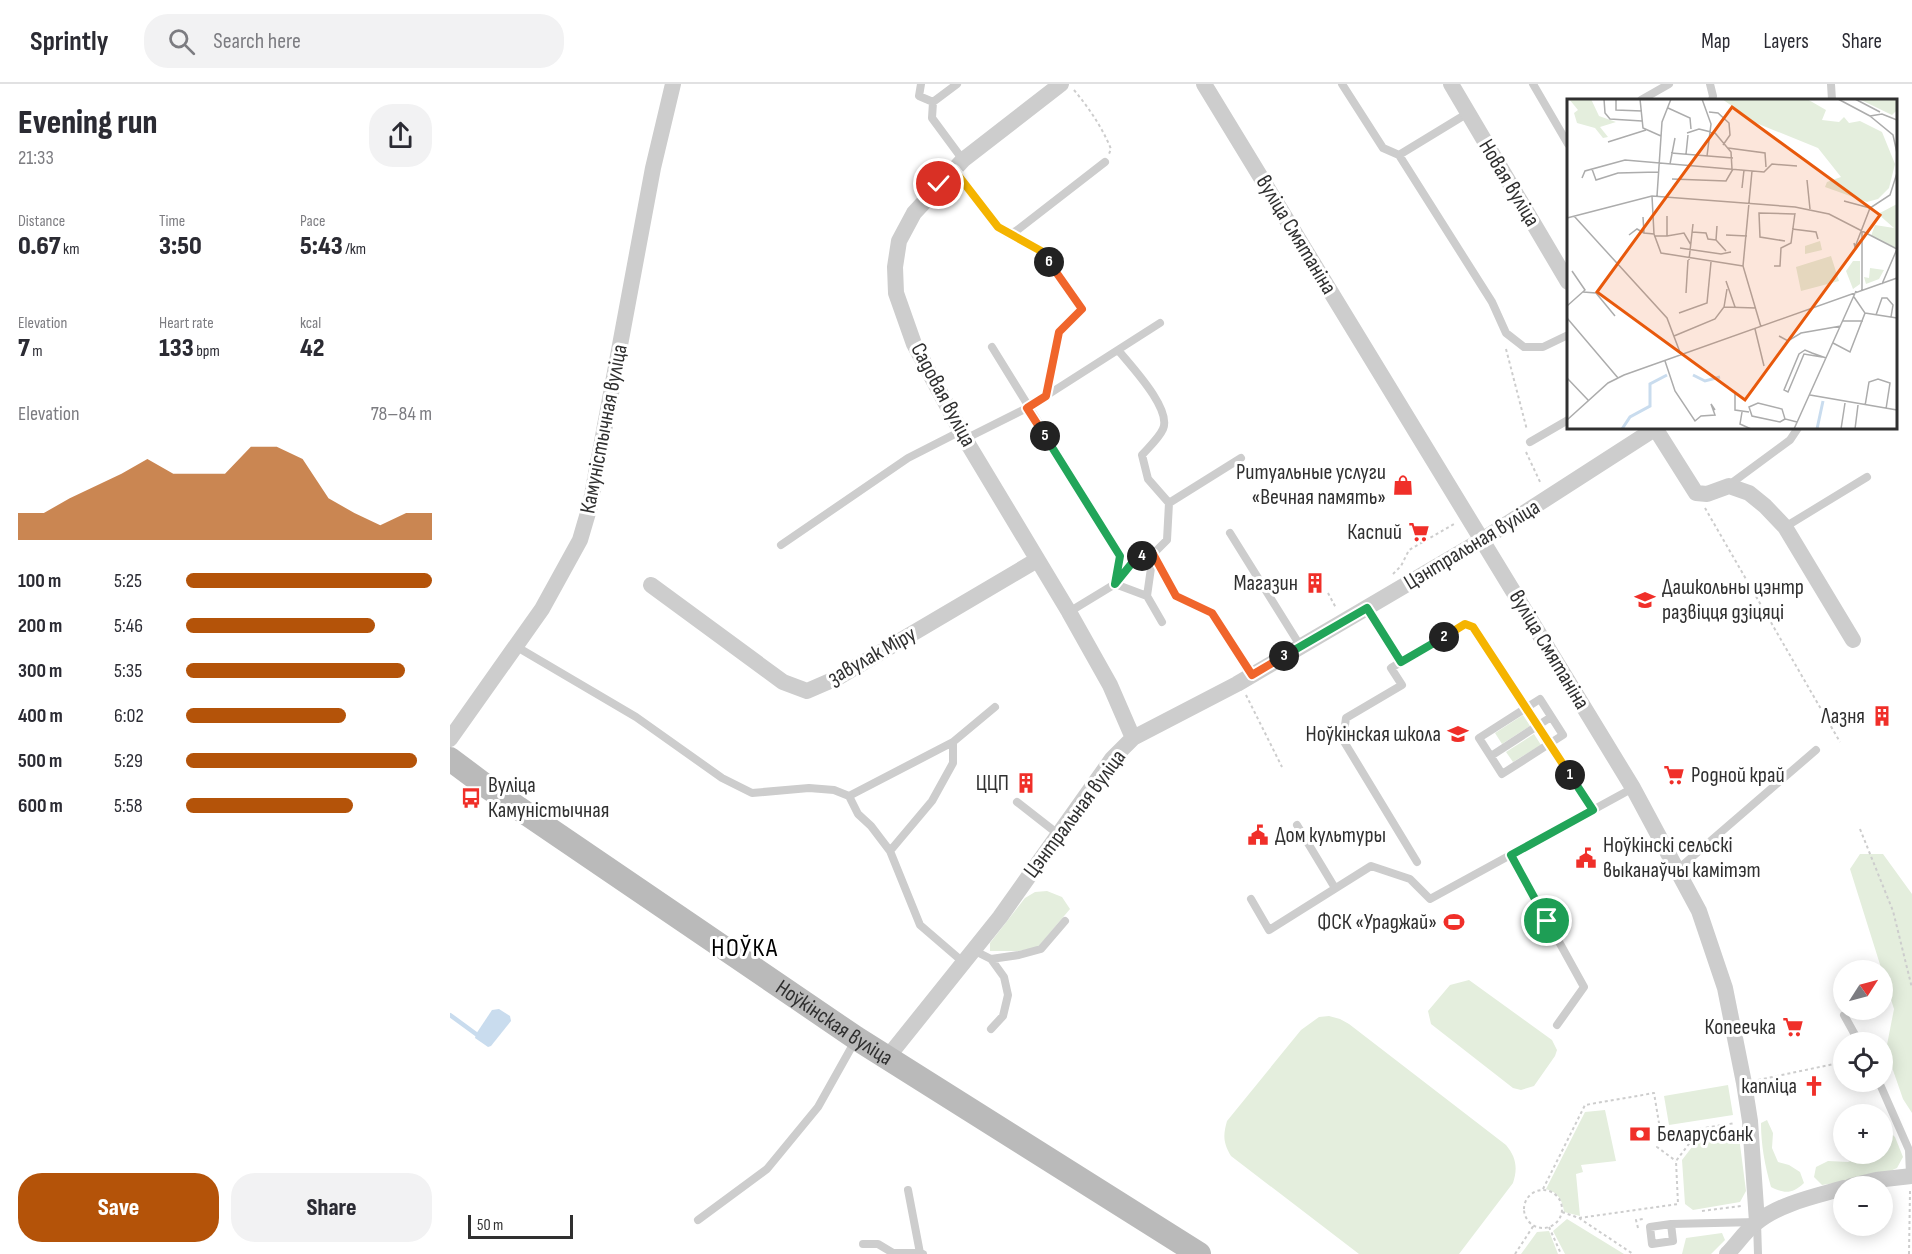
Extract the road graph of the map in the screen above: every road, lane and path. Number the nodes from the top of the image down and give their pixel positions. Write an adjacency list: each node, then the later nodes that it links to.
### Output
1 (674, 84): 58 (street, Камуністычная вуліца)
2 (921, 84): 16 (lane)
3 (957, 84): 16 (lane)
4 (1061, 84): 21 (street, Садовая вуліца)
5 (1069, 84): 20 (path)
6 (1204, 84): 45 (street, вуліца Смятаніна)
7 (1342, 84): 19 (lane)
8 (1450, 84): 17 (street, Новая вуліца)
9 (1533, 84): 18 (lane)
10 (1670, 84): 13 (lane)
11 (1710, 84): 14 (lane)
12 (1831, 84): 15 (lane)
13 (1643, 99)
14 (1714, 99)
15 (1832, 99)
16 (933, 102): 21 (lane)
17 (1468, 114): 19 (lane); 23 (street, Новая вуліца)
18 (1567, 141)
19 (1399, 155): 25 (lane)
20 (1105, 162): 22 (lane)
21 (958, 165): 22 (lane); 35 (street, Садовая вуліца)
22 (1007, 234): 29 (lane)
23 (1567, 279)
24 (1160, 323): 28 (lane)
25 (1506, 333): 26 (lane); 36 (path)
26 (1567, 336)
27 (992, 347): 30 (lane)
28 (1118, 350): 29 (lane); 42 (lane)
29 (1046, 396): 30 (lane)
30 (1027, 408): 35 (lane); 49 (lane)
31 (1567, 421): 36 (lane)
32 (1654, 429): 41 (street, Цэнтральная вуліца)
33 (1657, 429): 40 (street)
34 (1797, 429): 39 (lane)
35 (963, 435): 46 (lane); 48 (street, Садовая вуліца)
36 (1530, 442): 41 (path)
37 (1241, 458): 42 (lane)
38 (1867, 477): 43 (lane)
39 (1729, 486): 40 (street); 43 (street)
40 (1696, 493): 69 (path)
41 (1548, 498): 45 (street, Цэнтральная вуліца)
42 (1169, 503): 47 (lane)
43 (1785, 526): 57 (street)
44 (1230, 533): 59 (lane)
45 (1482, 540): 53 (street, Цэнтральная вуліца); 75 (street, вуліца Смятаніна)
46 (781, 545)
47 (1153, 554): 49 (lane); 52 (lane); 61 (path)
48 (1037, 560): 50 (street, завулак Міру); 54 (street, Садовая вуліца)
49 (1115, 584): 52 (lane); 54 (lane)
50 (651, 585)
51 (1328, 593): 55 (path)
52 (1147, 596): 56 (lane)
53 (1367, 608): 59 (street, Цэнтральная вуліца); 60 (path)
54 (1069, 612): 66 (street, Садовая вуліца)
55 (1339, 613)
56 (1162, 622)
57 (1853, 640)
58 (517, 646): 67 (street, Камуністычная вуліца); 76 (lane)
59 (1300, 647): 61 (street, Цэнтральная вуліца)
60 (1401, 662): 63 (lane); 84 (lane)
61 (1252, 675): 66 (street, Цэнтральная вуліца); 74 (path)
62 (995, 707): 68 (lane)
63 (1526, 708): 64 (lane); 65 (lane); 72 (lane)
64 (1551, 717): 65 (lane); 70 (lane)
65 (1538, 726): 70 (lane); 72 (lane)
66 (1133, 738): 81 (street, Цэнтральная вуліца)
67 (450, 739)
68 (952, 742): 76 (lane); 82 (lane)
69 (1840, 742)
70 (1549, 744): 72 (lane); 78 (lane)
71 (1816, 750): 85 (lane)
72 (1491, 756)
73 (450, 759): 94 (main road, Ноўкінская вуліца)
74 (1282, 767)
75 (1634, 788): 78 (lane); 85 (street, вуліца Смятаніна)
76 (849, 796): 82 (lane)
77 (1017, 802): 81 (lane)
78 (1593, 810): 83 (lane)
79 (1297, 825): 86 (lane)
80 (1860, 829): 91 (path)
81 (1058, 834): 89 (street, Цэнтральная вуліца)
82 (890, 851): 89 (lane)
83 (1511, 855): 86 (lane); 92 (lane)
84 (1417, 862)
85 (1677, 870): 97 (street, вуліца Смятаніна)
86 (1335, 888): 87 (lane)
87 (1251, 900)
88 (1065, 921): 90 (lane)
89 (968, 956): 90 (lane); 95 (street, Цэнтральная вуліца)
90 (991, 959): 93 (lane)
91 (1912, 988)
92 (1557, 1025)
93 (991, 1029)
94 (856, 1038): 95 (main road, Ноўкінская вуліца); 113 (lane)
95 (887, 1058): 121 (main road, Ноўкінская вуліца)
96 (1833, 1064): 97 (path)
97 (1744, 1083): 99 (street, вуліца Смятаніна)
98 (1883, 1092): 103 (lane)
99 (1750, 1121): 100 (path); 114 (street, вуліца Смятаніна)
100 (1701, 1128): 101 (path); 102 (path)
101 (1661, 1135): 102 (path); 105 (path)
102 (1676, 1161): 111 (path)
103 (1911, 1175): 104 (street); 127 (path)
104 (1893, 1178)
105 (1543, 1189): 110 (path); 116 (path)
106 (908, 1190): 120 (lane)
107 (1833, 1191): 114 (street)
108 (1744, 1206): 109 (path)
109 (1701, 1211)
110 (1562, 1212): 111 (path); 117 (path)
111 (1579, 1218): 124 (path)
112 (1647, 1218): 118 (path)
113 (698, 1220)
114 (1757, 1222): 115 (lane); 125 (street); 126 (lane)
115 (1671, 1224)
116 (1534, 1225): 117 (path); 122 (path)
117 (1549, 1227): 123 (path)
118 (1639, 1231)
119 (862, 1244): 120 (lane)
120 (921, 1253)
121 (1198, 1254)
122 (1515, 1254)
123 (1561, 1254)
124 (1633, 1254)
125 (1727, 1254)
126 (1758, 1254)
127 (1909, 1254)

